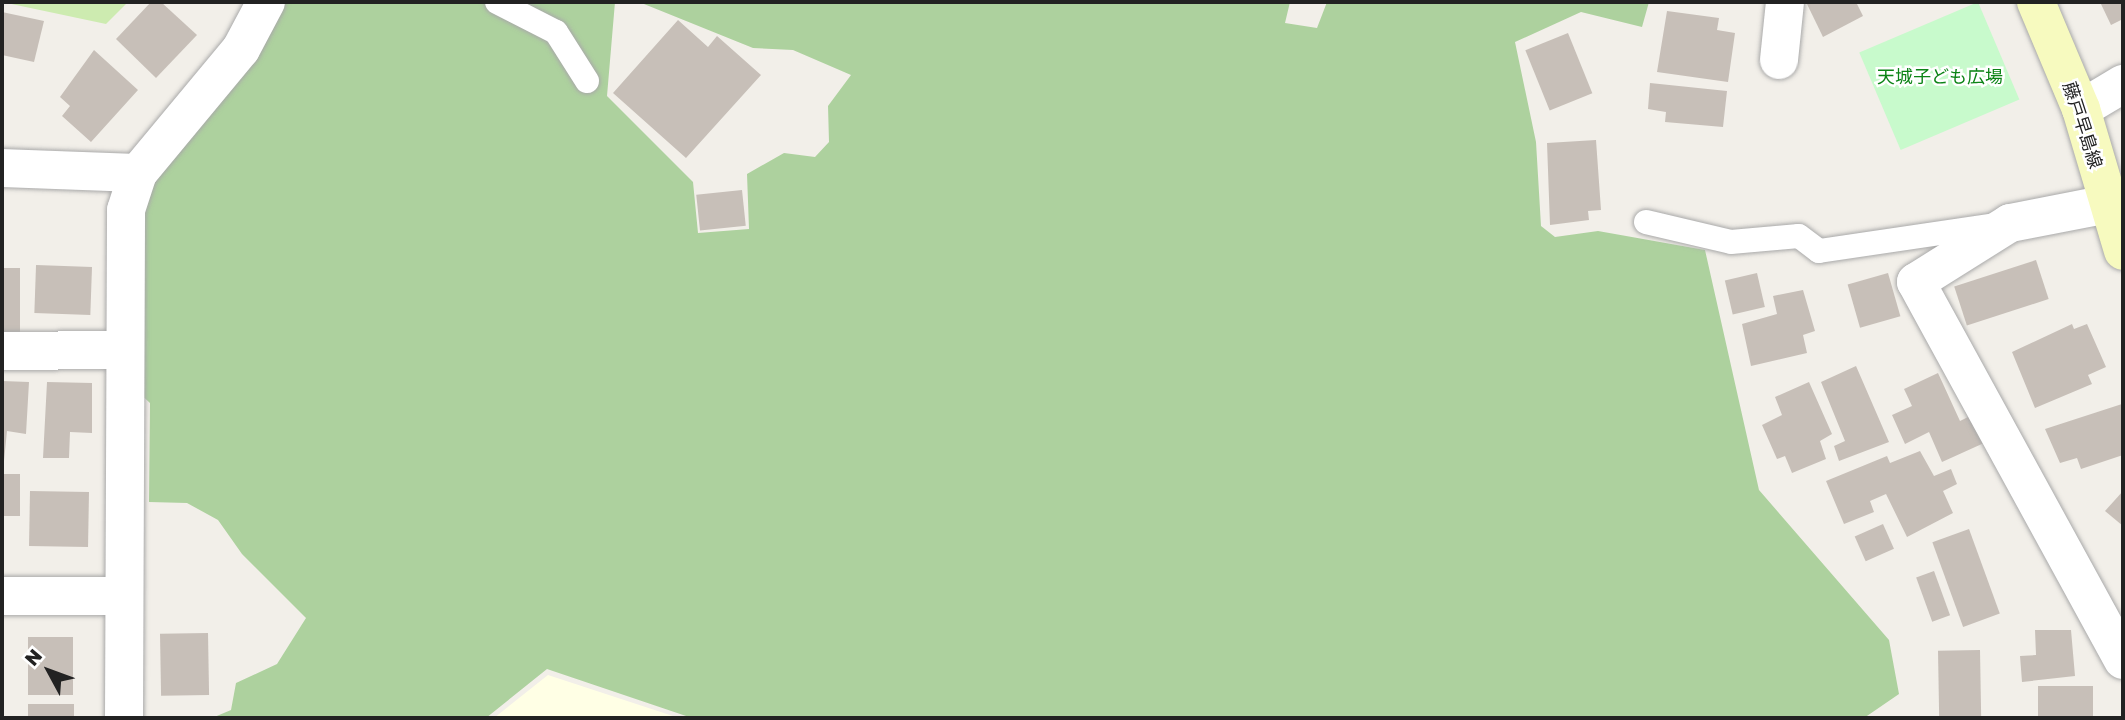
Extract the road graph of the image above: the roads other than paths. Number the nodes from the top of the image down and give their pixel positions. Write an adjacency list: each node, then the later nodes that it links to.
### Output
1 (266, 2): 10 (street)
2 (497, 2): 6 (lane)
3 (1784, 2): 5 (street)
4 (2036, 2): 8 (main road, 藤戸早島線)
5 (1779, 60)
6 (587, 81)
7 (2123, 84): 8 (street)
8 (2081, 109): 11 (main road, 藤戸早島線)
9 (2, 168): 10 (street)
10 (138, 173): 15 (street)
11 (2108, 204): 13 (street); 14 (main road, 藤戸早島線)
12 (1646, 222): 13 (lane)
13 (2010, 223): 19 (street)
14 (2123, 251)
15 (125, 350): 16 (street); 18 (street)
16 (2, 351)
17 (2, 596): 18 (street)
18 (124, 596): 20 (street)
19 (2123, 660)
20 (124, 718)

